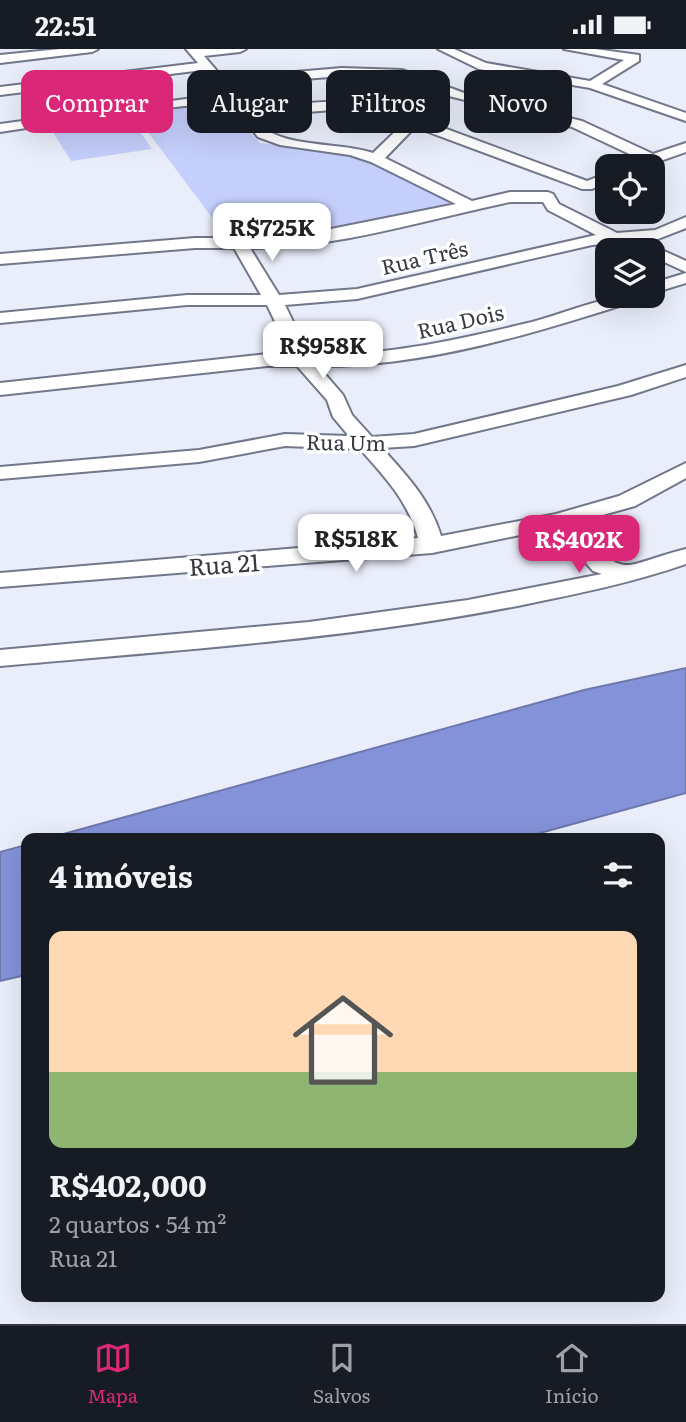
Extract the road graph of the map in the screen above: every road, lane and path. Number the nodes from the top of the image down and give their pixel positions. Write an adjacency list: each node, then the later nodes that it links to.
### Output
1 (92, 49): 8 (street)
2 (240, 49): 5 (street)
3 (444, 49): 11 (street)
4 (570, 49): 7 (street)
5 (194, 51): 9 (street)
6 (649, 51): 7 (street)
7 (635, 58): 11 (street)
8 (0, 59)
9 (207, 66): 10 (street); 12 (street)
10 (210, 70)
11 (592, 85): 15 (street)
12 (0, 91)
13 (450, 91): 21 (street)
14 (187, 102): 16 (street)
15 (686, 117)
16 (0, 128)
17 (262, 133): 23 (street)
18 (399, 133): 23 (street)
19 (441, 133): 25 (street)
20 (686, 147): 22 (street)
21 (641, 154)
22 (665, 154)
23 (376, 159): 27 (street)
24 (595, 182): 25 (street)
25 (587, 186): 26 (street)
26 (548, 197): 27 (street); 29 (street)
27 (469, 205): 30 (street)
28 (686, 222): 29 (street, Rua Três)
29 (613, 237): 36 (street, Rua Três)
30 (240, 244): 32 (street); 36 (street)
31 (665, 257): 33 (street)
32 (0, 259)
33 (686, 267)
34 (686, 278): 35 (street)
35 (665, 284)
36 (270, 300): 38 (street, Rua Três); 39 (street)
37 (595, 308): 39 (street, Rua Dois)
38 (0, 318)
39 (302, 360): 41 (street, Rua Dois); 42 (street)
40 (686, 370): 42 (street, Rua Um)
41 (0, 389)
42 (369, 443): 44 (street, Rua Um); 46 (street)
43 (686, 469): 45 (street, Rua 21)
44 (0, 473)
45 (559, 520): 46 (street, Rua 21); 48 (street)
46 (432, 546): 49 (street, Rua 21)
47 (686, 556): 48 (street)
48 (632, 575): 50 (street)
49 (0, 580)
50 (0, 657)

